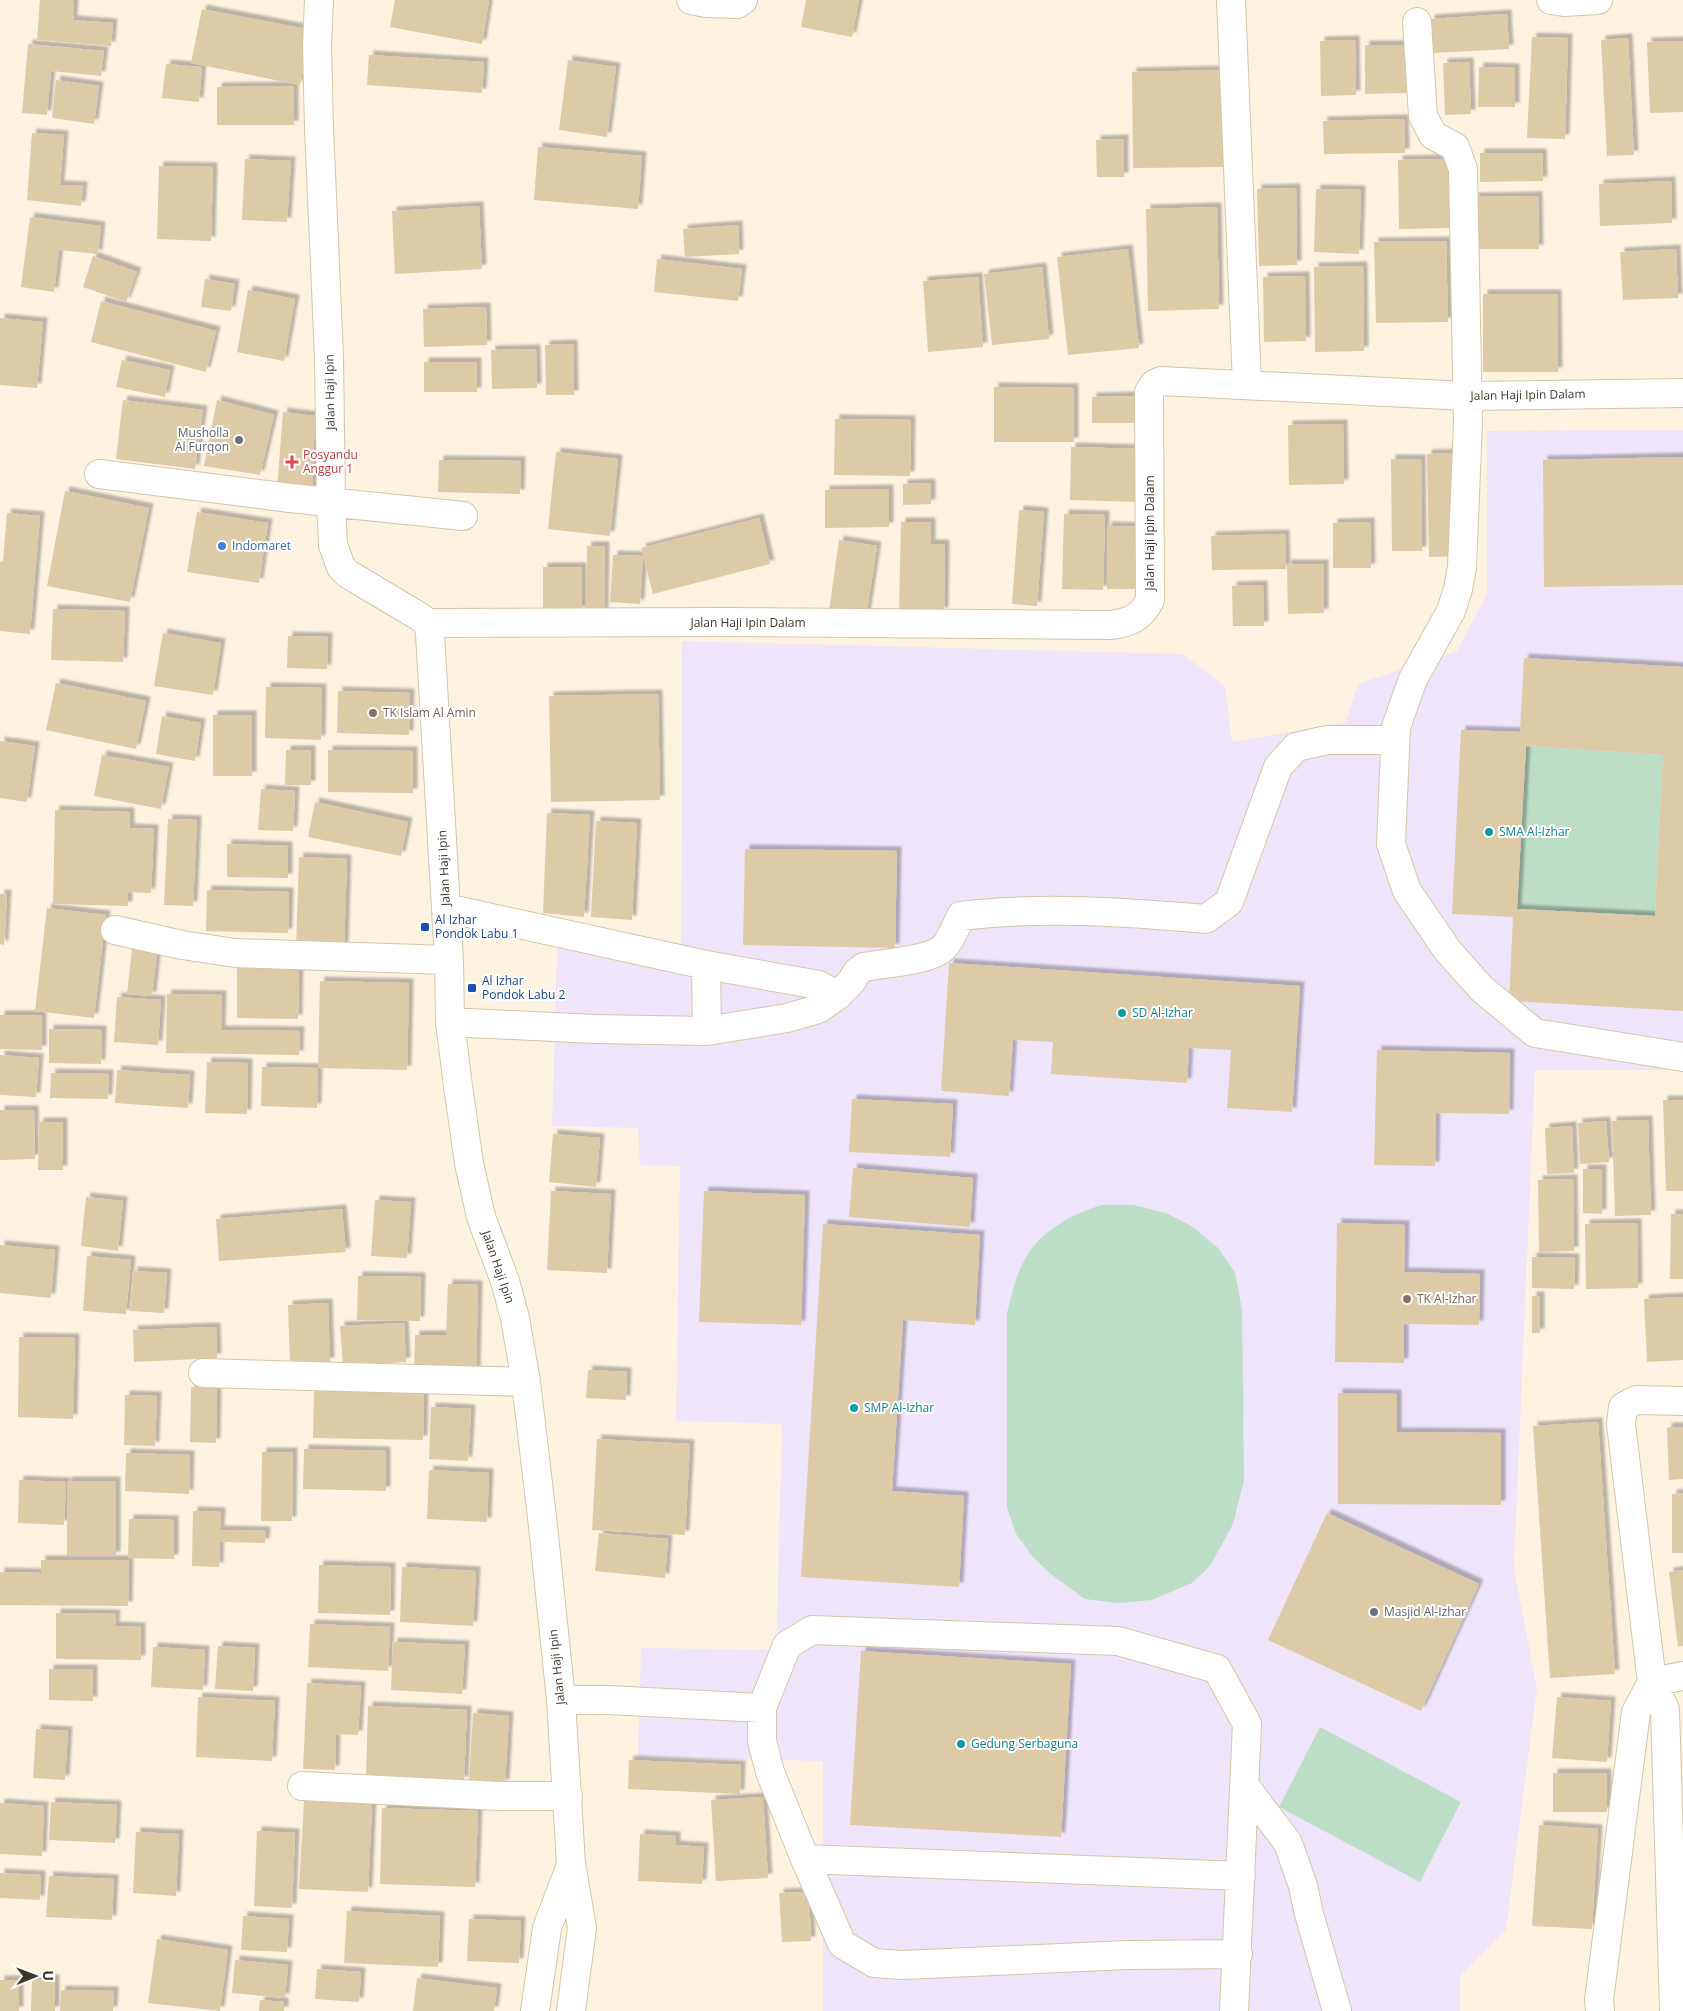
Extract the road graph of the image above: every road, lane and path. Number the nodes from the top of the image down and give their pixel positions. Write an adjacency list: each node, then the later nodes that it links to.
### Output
1 (319, 0): 12 (street, Jalan Haji Ipin)
2 (691, 0): 3 (street)
3 (743, 0)
4 (1231, 0): 8 (street)
5 (1551, 0): 6 (street)
6 (1598, 0)
7 (1417, 22): 10 (street)
8 (1247, 384): 10 (street, Jalan Haji Ipin Dalam); 14 (street, Jalan Haji Ipin Dalam)
9 (1683, 393): 10 (street, Jalan Haji Ipin Dalam)
10 (1467, 396): 15 (street)
11 (99, 474): 12 (street)
12 (331, 502): 13 (street); 14 (street, Jalan Haji Ipin)
13 (463, 516)
14 (428, 623): 16 (street, Jalan Haji Ipin)
15 (1394, 740): 20 (street); 23 (street)
16 (446, 908): 18 (street, Jalan Haji Ipin); 19 (street)
17 (115, 930): 18 (street)
18 (449, 960): 21 (street, Jalan Haji Ipin)
19 (706, 965): 20 (street); 22 (street)
20 (837, 996): 22 (street)
21 (450, 1022): 22 (street); 25 (street, Jalan Haji Ipin)
22 (707, 1031)
23 (1683, 1057)
24 (203, 1373): 25 (street)
25 (526, 1382): 29 (street, Jalan Haji Ipin)
26 (1683, 1401): 28 (street)
27 (1683, 1676): 28 (street)
28 (1652, 1682): 42 (street); 43 (street)
29 (561, 1700): 30 (street); 33 (street, Jalan Haji Ipin)
30 (762, 1708): 32 (street); 34 (street)
31 (302, 1786): 33 (street)
32 (1245, 1786): 36 (street); 41 (street)
33 (568, 1796): 35 (street, Jalan Haji Ipin)
34 (804, 1859): 36 (street); 37 (street)
35 (571, 1864): 38 (street, Jalan Haji Ipin); 39 (street, Jalan Haji Ipin)
36 (1241, 1876): 37 (street)
37 (1238, 1954): 40 (street)
38 (535, 2011)
39 (571, 2011)
40 (1234, 2011)
41 (1337, 2011)
42 (1600, 2011)
43 (1674, 2011)

